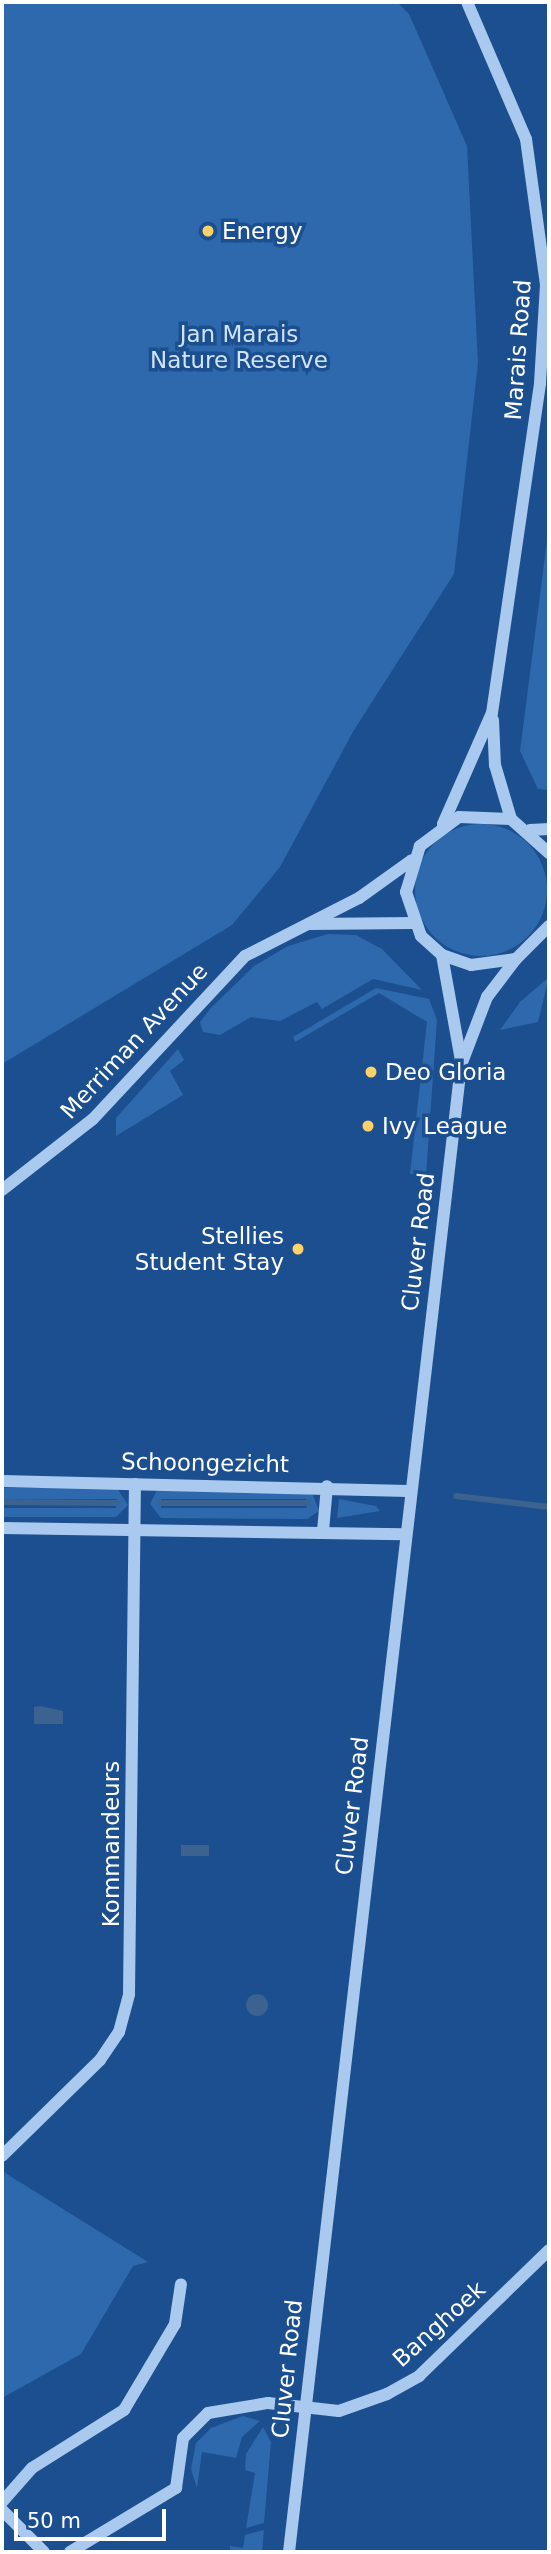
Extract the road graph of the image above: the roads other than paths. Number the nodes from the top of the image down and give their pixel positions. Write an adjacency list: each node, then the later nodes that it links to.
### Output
1 (467, 2): 2 (street, Marais Road)
2 (492, 713): 3 (street, Marais Road); 4 (street, Marais Road)
3 (511, 819): 4 (street); 6 (street)
4 (443, 824): 8 (street, Marais Road)
5 (549, 829): 6 (street)
6 (530, 830): 7 (street)
7 (549, 853)
8 (412, 860): 9 (street); 10 (street, Merriman Avenue)
9 (413, 923): 10 (street); 12 (street)
10 (298, 924): 15 (street, Merriman Avenue)
11 (549, 926): 13 (street, Cluver Road)
12 (442, 955): 13 (street); 14 (street, Cluver Road)
13 (516, 959): 14 (street, Cluver Road)
14 (461, 1065): 19 (street, Cluver Road)
15 (2, 1190)
16 (2, 1481): 17 (street, Schoongezicht)
17 (135, 1484): 18 (street, Schoongezicht); 21 (street, Kommandeurs)
18 (327, 1486): 19 (street, Schoongezicht); 22 (street)
19 (408, 1491): 23 (street, Cluver Road)
20 (2, 1528): 21 (street)
21 (135, 1529): 22 (street); 24 (street, Kommandeurs)
22 (323, 1531): 23 (street)
23 (404, 1534): 27 (street, Cluver Road)
24 (2, 2156)
25 (549, 2250): 27 (street, Banghoek)
26 (181, 2284): 28 (street)
27 (303, 2407): 31 (street, Banghoek); 32 (street, Cluver Road)
28 (2, 2502)
29 (2, 2510): 30 (street)
30 (44, 2552)
31 (70, 2552)
32 (289, 2552)

